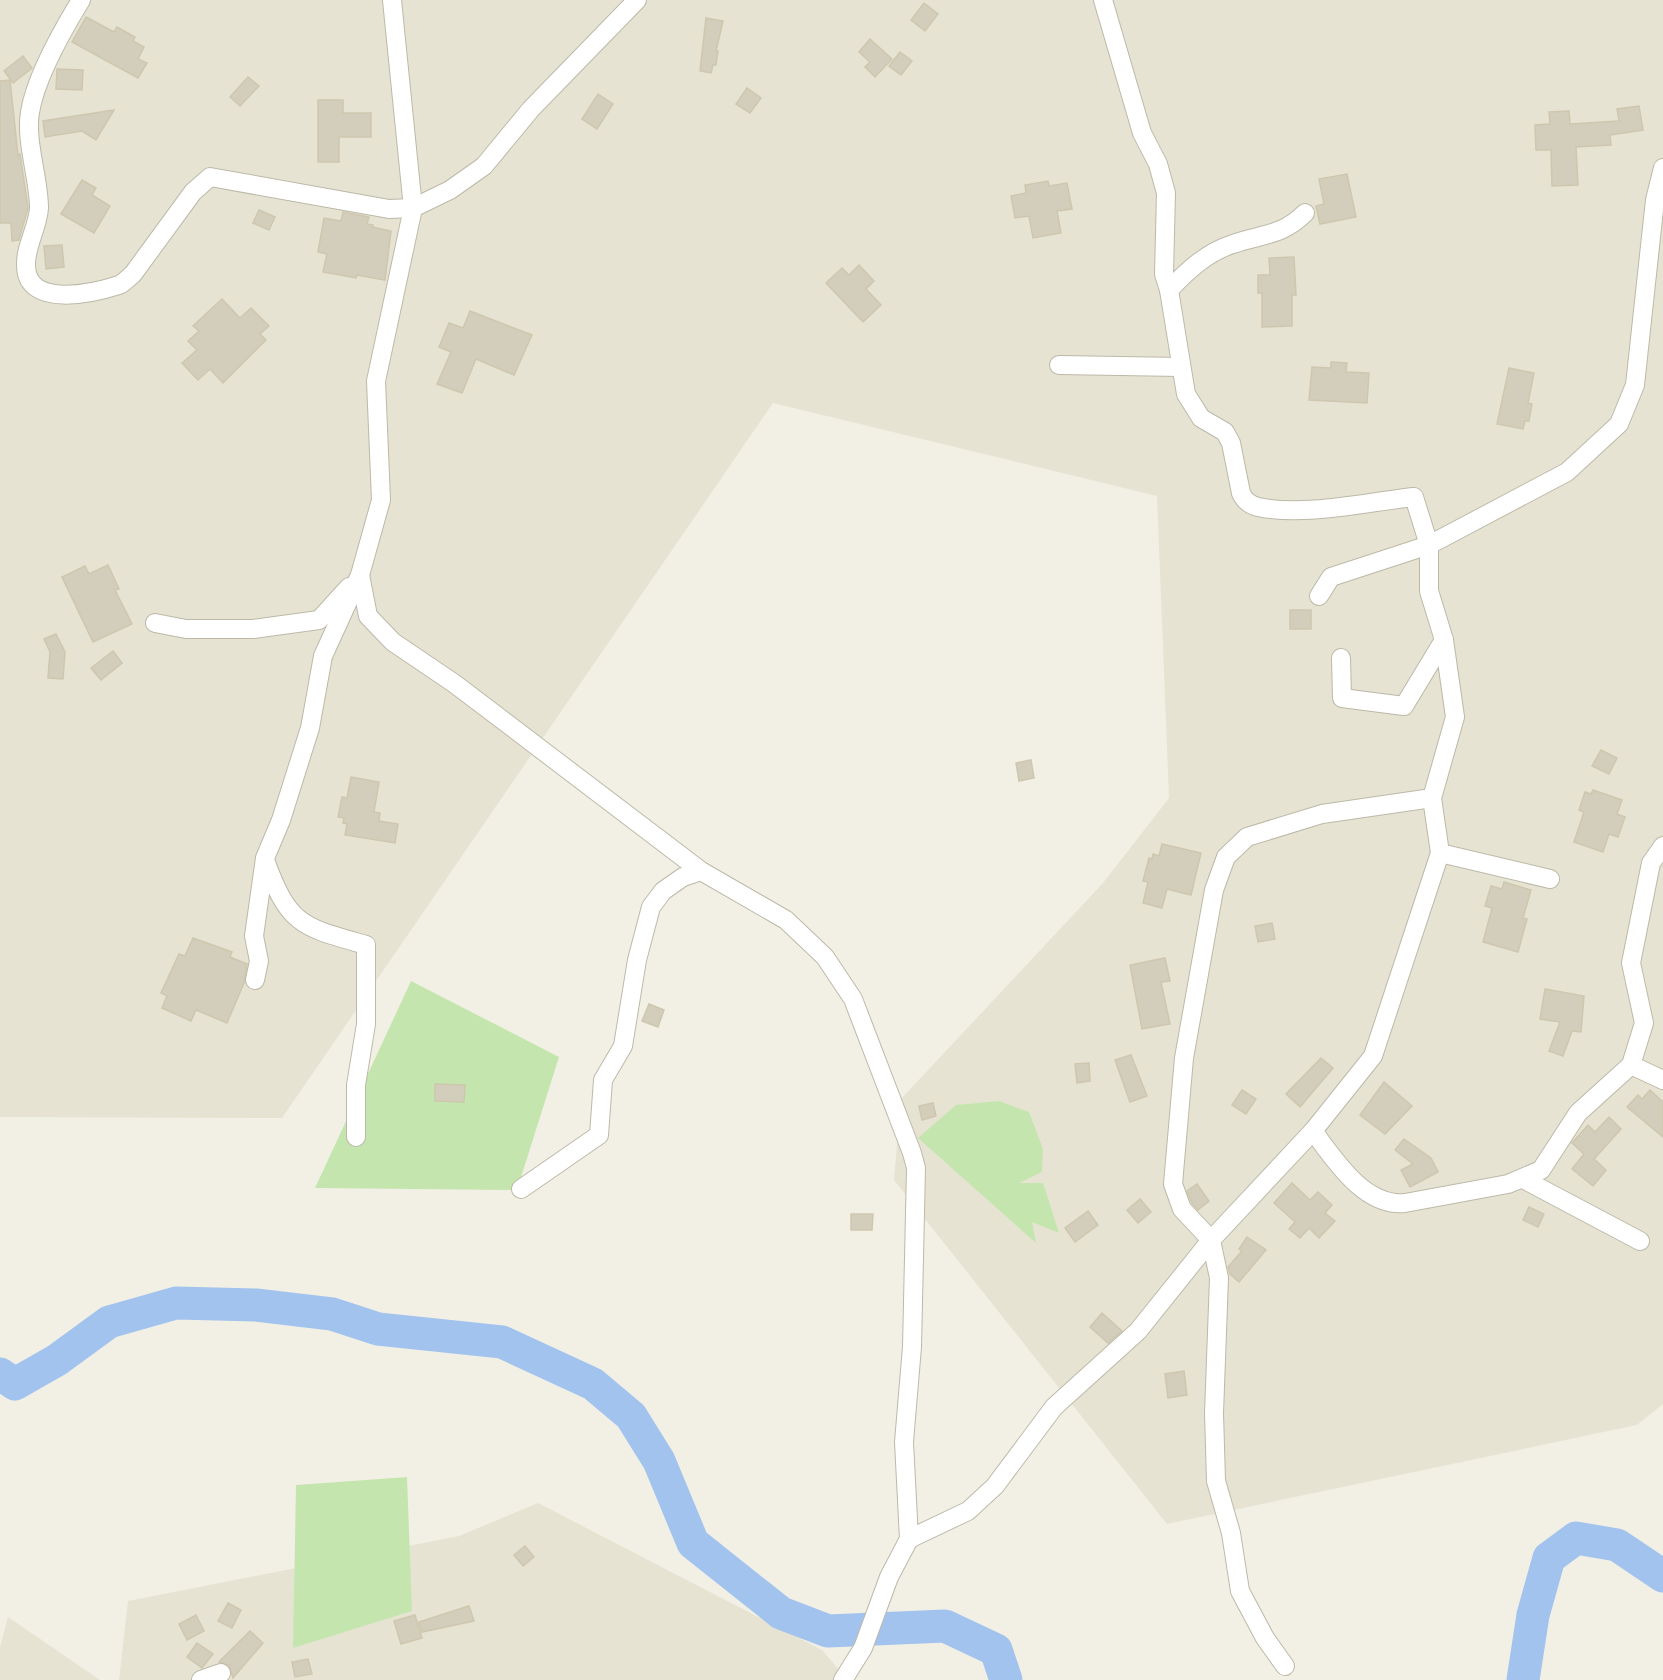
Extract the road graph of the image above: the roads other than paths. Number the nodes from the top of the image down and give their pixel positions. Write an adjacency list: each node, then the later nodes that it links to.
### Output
1 (81, 0): 6 (street)
2 (392, 0): 6 (street)
3 (637, 0): 6 (street)
4 (1103, 0): 8 (street)
5 (1663, 168): 11 (street)
6 (414, 208): 12 (street)
7 (1305, 213): 8 (street)
8 (1169, 290): 10 (street)
9 (1059, 364): 10 (street)
10 (1181, 367): 11 (street)
11 (1429, 545): 13 (street); 15 (street)
12 (360, 575): 14 (street); 20 (street); 21 (street)
13 (1319, 596)
14 (155, 623)
15 (1444, 640): 16 (street); 17 (street)
16 (1341, 658)
17 (1432, 798): 19 (street); 30 (street)
18 (1663, 846): 24 (street)
19 (1440, 854): 22 (street); 26 (street)
20 (265, 858): 23 (street); 27 (street)
21 (701, 871): 29 (street); 32 (street)
22 (1550, 879)
23 (255, 980)
24 (1631, 1065): 25 (street); 28 (street)
25 (1663, 1080)
26 (1313, 1131): 28 (street); 30 (street)
27 (356, 1137)
28 (1523, 1179): 31 (street)
29 (521, 1189)
30 (1211, 1240): 32 (street); 33 (street)
31 (1640, 1240)
32 (909, 1539): 36 (street)
33 (1285, 1666)
34 (221, 1673): 35 (street)
35 (201, 1680)
36 (843, 1680)

